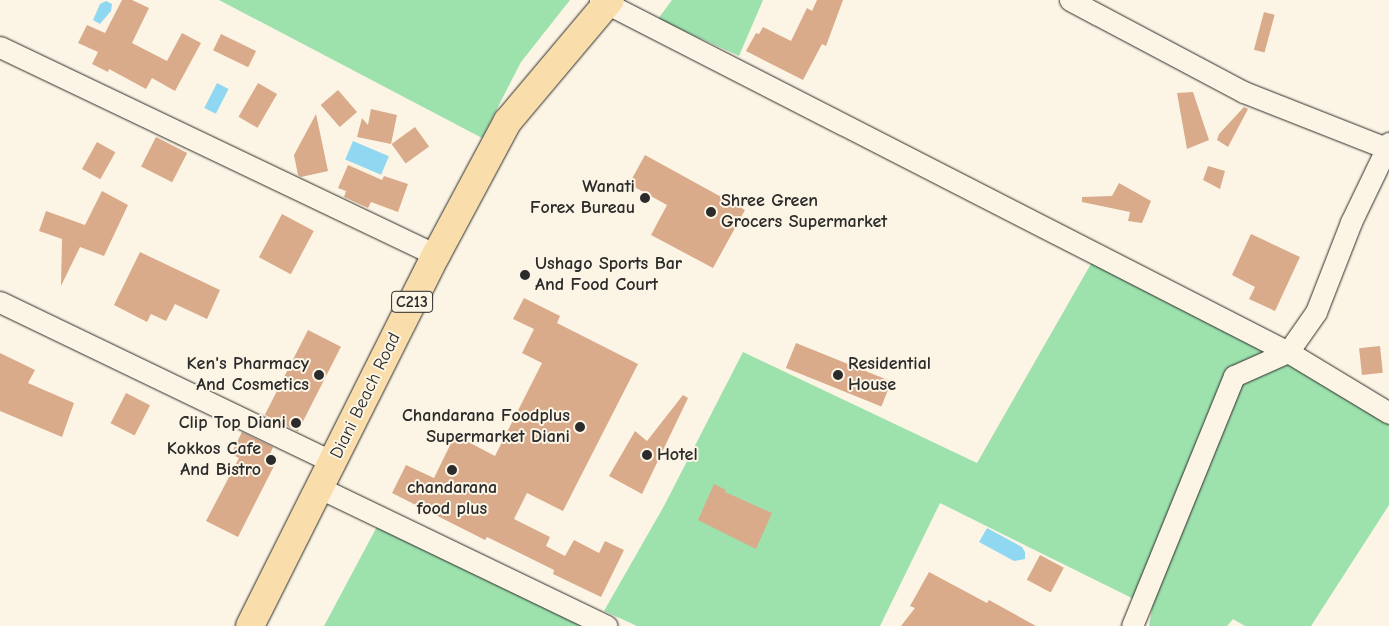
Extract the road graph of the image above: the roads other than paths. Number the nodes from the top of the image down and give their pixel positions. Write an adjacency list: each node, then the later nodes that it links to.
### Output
1 (1070, 0): 4 (street)
2 (606, 1): 5 (main road, Diani Beach Road / C213); 7 (street)
3 (0, 47): 5 (street)
4 (1388, 146): 7 (street)
5 (436, 255): 9 (main road, Diani Beach Road / C213)
6 (0, 302): 9 (street)
7 (1288, 352): 8 (street); 13 (street)
8 (1389, 413)
9 (334, 462): 10 (main road, Diani Beach Road / C213)
10 (320, 488): 11 (main road, Diani Beach Road / C213); 12 (street)
11 (250, 626)
12 (607, 626)
13 (1132, 626)

